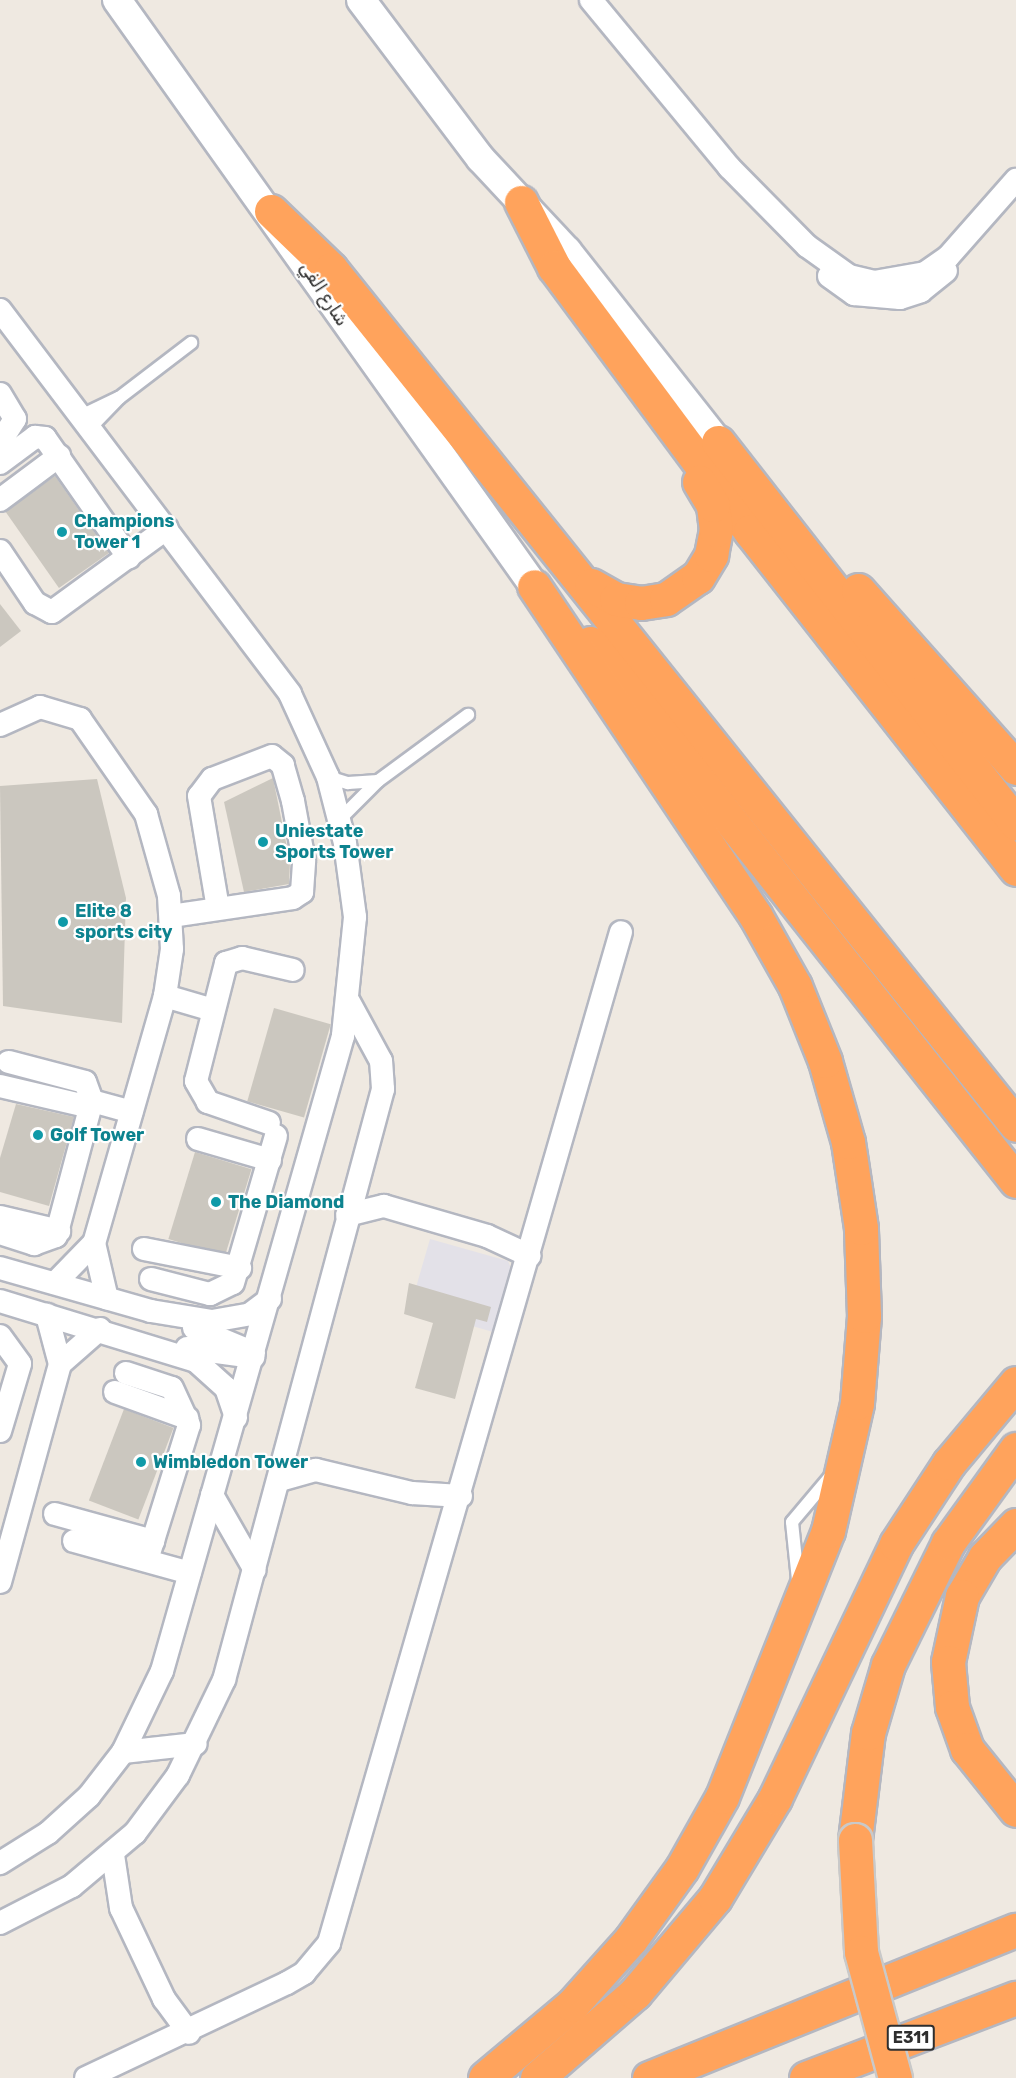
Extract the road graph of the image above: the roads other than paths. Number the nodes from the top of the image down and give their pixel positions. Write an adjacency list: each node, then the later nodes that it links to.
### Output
1 (117, 0): 6 (street, شارع الفي)
2 (361, 0): 5 (street)
3 (591, 0): 4 (street)
4 (1016, 180)
5 (521, 202): 10 (highway); 13 (street)
6 (271, 211): 20 (highway); 21 (street, شارع الفي)
7 (0, 310): 11 (street)
8 (191, 343): 11 (lane)
9 (0, 394): 12 (street)
10 (663, 413): 20 (highway); 30 (highway)
11 (86, 422): 17 (street)
12 (0, 442)
13 (718, 442): 24 (highway); 29 (highway)
14 (53, 448): 15 (street); 16 (street); 19 (street)
15 (2, 467)
16 (0, 500)
17 (167, 528): 19 (street); 25 (street)
18 (0, 551): 19 (street)
19 (129, 558)
20 (583, 579): 43 (highway)
21 (534, 586): 49 (highway); 104 (highway)
22 (468, 715): 27 (lane)
23 (0, 725): 32 (street)
24 (1016, 768)
25 (325, 769): 26 (street); 27 (lane); 28 (street)
26 (287, 776): 31 (street); 31 (street)
27 (378, 781): 28 (lane)
28 (340, 819): 36 (street)
29 (1016, 824)
30 (1016, 869)
31 (218, 908): 32 (street)
32 (171, 916): 35 (street)
33 (621, 932): 56 (street)
34 (293, 970): 37 (street)
35 (165, 996): 37 (street); 41 (street)
36 (349, 1002): 46 (street); 48 (street)
37 (213, 1010): 44 (street)
38 (9, 1062): 40 (street)
39 (0, 1086): 40 (street)
40 (91, 1104): 41 (street); 53 (street)
41 (132, 1112): 55 (street)
42 (195, 1113): 44 (street)
43 (1016, 1125)
44 (272, 1130): 46 (street); 47 (street)
45 (198, 1138): 47 (street)
46 (313, 1146): 63 (street)
47 (270, 1160): 59 (street)
48 (360, 1171): 50 (street); 51 (street)
49 (1016, 1181)
50 (384, 1206): 51 (street); 56 (street)
51 (347, 1215): 78 (street)
52 (0, 1217): 53 (street)
53 (59, 1231): 54 (street)
54 (0, 1233)
55 (94, 1243): 61 (street); 62 (street)
56 (533, 1248): 83 (street)
57 (144, 1249): 59 (street)
58 (0, 1268): 61 (street)
59 (240, 1268): 60 (street)
60 (151, 1279)
61 (55, 1283): 62 (street)
62 (107, 1299): 65 (street)
63 (270, 1299): 65 (street); 70 (street)
64 (0, 1301): 66 (street)
65 (151, 1311): 70 (street)
66 (47, 1315): 67 (street); 72 (street)
67 (100, 1329): 69 (street); 72 (street)
68 (0, 1336): 73 (street)
69 (147, 1343): 70 (street); 76 (street)
70 (253, 1355): 76 (street)
71 (0, 1361): 73 (street)
72 (60, 1364): 86 (street)
73 (15, 1380): 77 (street)
74 (120, 1382): 88 (street)
75 (1016, 1383): 105 (highway)
76 (236, 1418): 82 (street)
77 (0, 1431)
78 (291, 1441): 80 (street); 81 (street)
79 (1016, 1449): 108 (highway, bridge)
80 (316, 1470): 81 (street); 83 (street)
81 (280, 1480): 89 (street)
82 (212, 1496): 89 (street); 90 (street)
83 (459, 1505): 102 (street)
84 (55, 1514): 88 (street)
85 (1016, 1525): 94 (highway)
86 (7, 1533): 91 (street)
87 (74, 1541): 88 (street)
88 (150, 1550): 90 (street)
89 (255, 1570): 92 (street)
90 (190, 1573): 93 (street)
91 (0, 1582)
92 (196, 1744): 93 (street); 95 (street)
93 (123, 1752): 96 (street)
94 (1016, 1810)
95 (113, 1855): 97 (street); 98 (street)
96 (0, 1863)
97 (72, 1886): 98 (street); 99 (street)
98 (121, 1908): 102 (street)
99 (0, 1923)
100 (1016, 1930): 106 (highway)
101 (1016, 1998): 107 (highway, E311)
102 (182, 2036): 103 (street)
103 (86, 2078)
104 (485, 2078)
105 (537, 2078)
106 (649, 2078)
107 (806, 2078)
108 (895, 2078)

